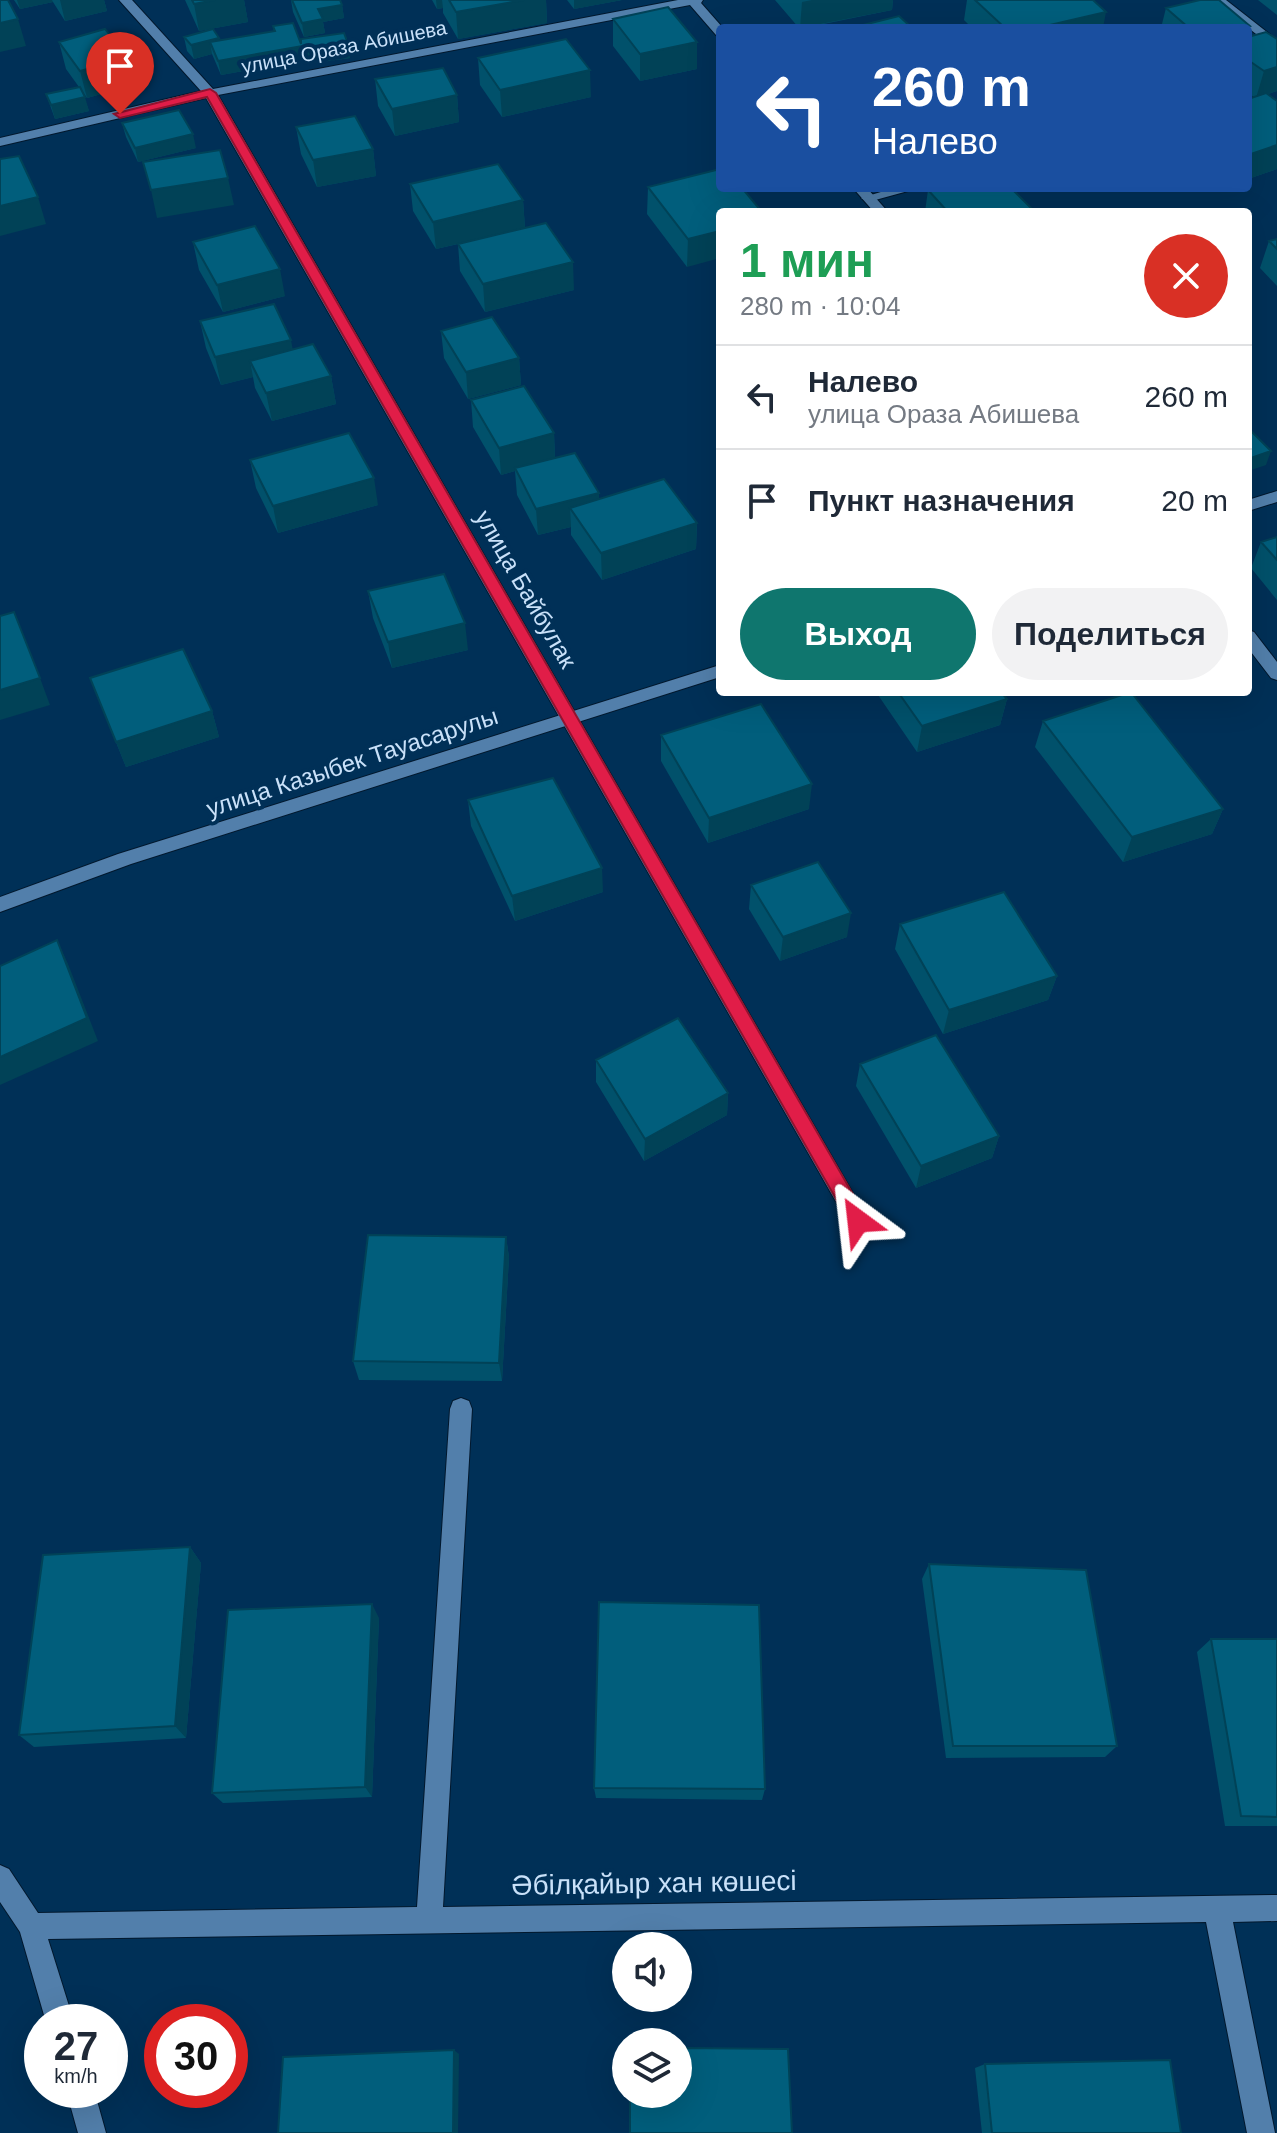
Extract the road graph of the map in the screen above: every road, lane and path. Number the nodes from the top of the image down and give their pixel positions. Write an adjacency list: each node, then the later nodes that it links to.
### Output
1 (125, 0): 8 (street, улица Байбулак)
2 (694, 0): 5 (street); 8 (street, улица Ораза Абишева)
3 (1218, 0): 4 (street)
4 (1249, 24)
5 (716, 27)
6 (1252, 27): 7 (street)
7 (1277, 46)
8 (210, 93): 9 (street, улица Ораза Абишева); 17 (street, улица Байбулак)
9 (0, 142)
10 (864, 193): 11 (street)
11 (877, 208)
12 (1277, 496): 13 (street)
13 (1252, 505)
14 (1252, 641): 16 (street)
15 (716, 672): 17 (street, улица Казыбек Тауасарулы)
16 (1277, 674)
17 (571, 718): 18 (street, улица Казыбек Тауасарулы); 19 (street, улица Байбулак)
18 (0, 905)
19 (858, 1221)
20 (461, 1409): 24 (street)
21 (0, 1878): 25 (street)
22 (1277, 1908): 23 (street, Әбілқайыр хан көшесі)
23 (1217, 1909): 24 (street, Әбілқайыр хан көшесі); 29 (street)
24 (429, 1918): 25 (street, Әбілқайыр хан көшесі)
25 (31, 1926): 26 (street)
26 (55, 2004)
27 (85, 2108): 28 (street)
28 (92, 2133)
29 (1261, 2133)

